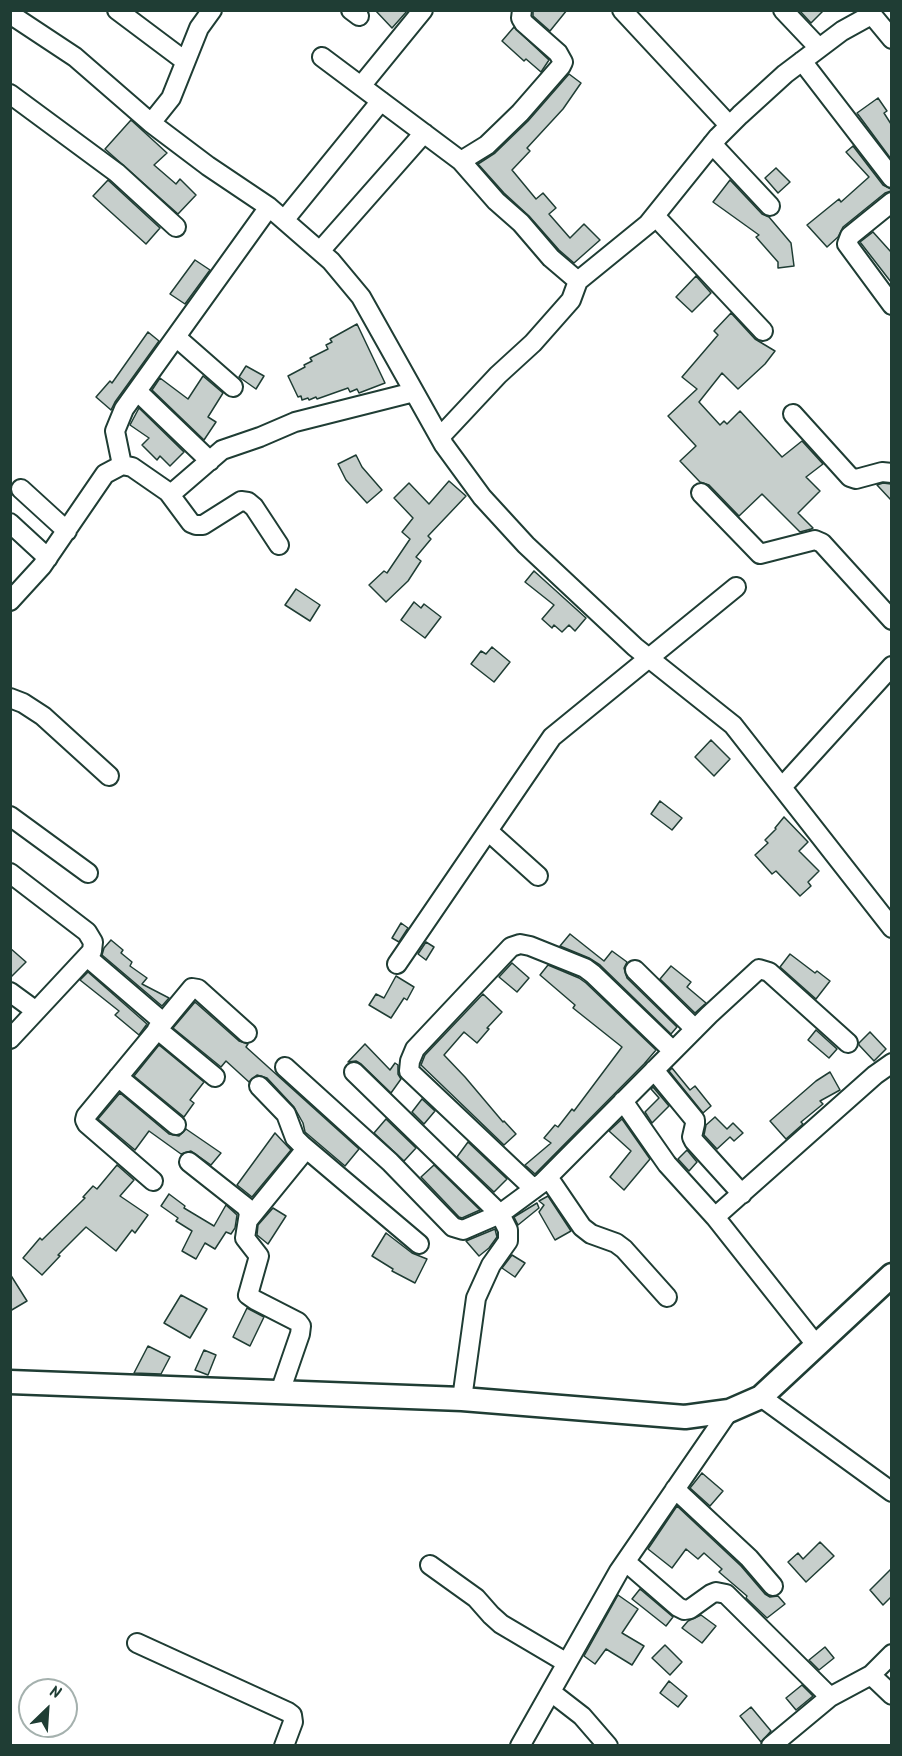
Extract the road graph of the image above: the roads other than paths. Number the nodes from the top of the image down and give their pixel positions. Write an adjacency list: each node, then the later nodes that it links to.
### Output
1 (117, 10): 12 (street)
2 (212, 10): 12 (street)
3 (423, 10): 14 (street)
4 (522, 10): 21 (street)
5 (622, 10): 18 (street)
6 (783, 10): 10 (street)
7 (870, 13): 9 (street); 10 (street)
8 (10, 14): 17 (street)
9 (891, 39)
10 (819, 48): 13 (street)
11 (322, 57): 14 (street)
12 (185, 61): 17 (street)
13 (802, 61): 18 (street); 22 (street)
14 (361, 86): 16 (street)
15 (10, 94): 28 (street)
16 (381, 101): 19 (street); 27 (street)
17 (151, 123): 25 (street)
18 (729, 125): 20 (street)
19 (424, 133): 21 (street); 29 (street)
20 (712, 144): 24 (street); 26 (street)
21 (461, 161): 30 (street)
22 (891, 178)
23 (891, 202): 31 (street)
24 (770, 206)
25 (269, 207): 27 (street); 33 (street)
26 (655, 216): 30 (street); 32 (street)
27 (285, 219): 29 (street)
28 (176, 226)
29 (320, 251): 36 (street)
30 (579, 281): 38 (street)
31 (891, 305)
32 (763, 331)
33 (176, 337): 34 (street); 35 (street)
34 (232, 387)
35 (138, 391): 39 (street); 40 (street)
36 (414, 392): 38 (street); 39 (street)
37 (794, 414): 41 (street)
38 (440, 437): 52 (street)
39 (210, 461): 43 (street)
40 (122, 465): 43 (street); 46 (street)
41 (891, 473)
42 (21, 489): 46 (street)
43 (168, 492): 47 (street)
44 (700, 493): 51 (street)
45 (10, 524): 48 (street)
46 (67, 531): 48 (street)
47 (279, 545)
48 (48, 558): 50 (street)
49 (736, 587): 52 (street)
50 (10, 601)
51 (891, 620)
52 (650, 659): 56 (street); 58 (street)
53 (891, 666): 56 (street)
54 (10, 698): 55 (street)
55 (109, 776)
56 (782, 787): 62 (street)
57 (10, 816): 60 (street)
58 (488, 831): 61 (street); 64 (street)
59 (10, 873): 63 (street)
60 (88, 873)
61 (538, 876)
62 (891, 928)
63 (87, 957): 67 (street); 68 (street)
64 (397, 964)
65 (635, 970): 69 (street)
66 (10, 992): 67 (street)
67 (36, 1011): 71 (street)
68 (160, 1025): 70 (street); 78 (street); 79 (street)
69 (694, 1029): 72 (street); 73 (street)
70 (247, 1033)
71 (10, 1039)
72 (848, 1043)
73 (673, 1051): 76 (street); 87 (street)
74 (891, 1063): 88 (street)
75 (285, 1067): 89 (street)
76 (654, 1070): 81 (street); 88 (street)
77 (354, 1072): 89 (street)
78 (118, 1077): 82 (street); 86 (street)
79 (214, 1077)
80 (259, 1086): 83 (street)
81 (623, 1101): 85 (street); 90 (street)
82 (176, 1125)
83 (306, 1149): 91 (street); 92 (street)
84 (189, 1162): 91 (street)
85 (548, 1177): 87 (street); 94 (street)
86 (153, 1181)
87 (534, 1189): 89 (street)
88 (742, 1194): 90 (street)
89 (500, 1214): 99 (street)
90 (716, 1217): 95 (street)
91 (249, 1219): 97 (street)
92 (419, 1244)
93 (891, 1275): 95 (main road)
94 (668, 1297)
95 (817, 1346): 98 (main road)
96 (10, 1382): 97 (main road)
97 (280, 1392): 99 (main road)
98 (761, 1397): 100 (main road); 102 (street)
99 (462, 1399): 100 (main road)
100 (729, 1411): 101 (street)
101 (675, 1489): 103 (street); 105 (street)
102 (891, 1492)
103 (626, 1562): 108 (street); 112 (street)
104 (430, 1565): 108 (street)
105 (773, 1586)
106 (137, 1643): 113 (street)
107 (891, 1654): 109 (street)
108 (567, 1663): 110 (street)
109 (871, 1675): 111 (street); 112 (street)
110 (550, 1692): 114 (street); 115 (street)
111 (891, 1695)
112 (831, 1697): 116 (street)
113 (284, 1746)
114 (520, 1746)
115 (608, 1746)
116 (771, 1746)

